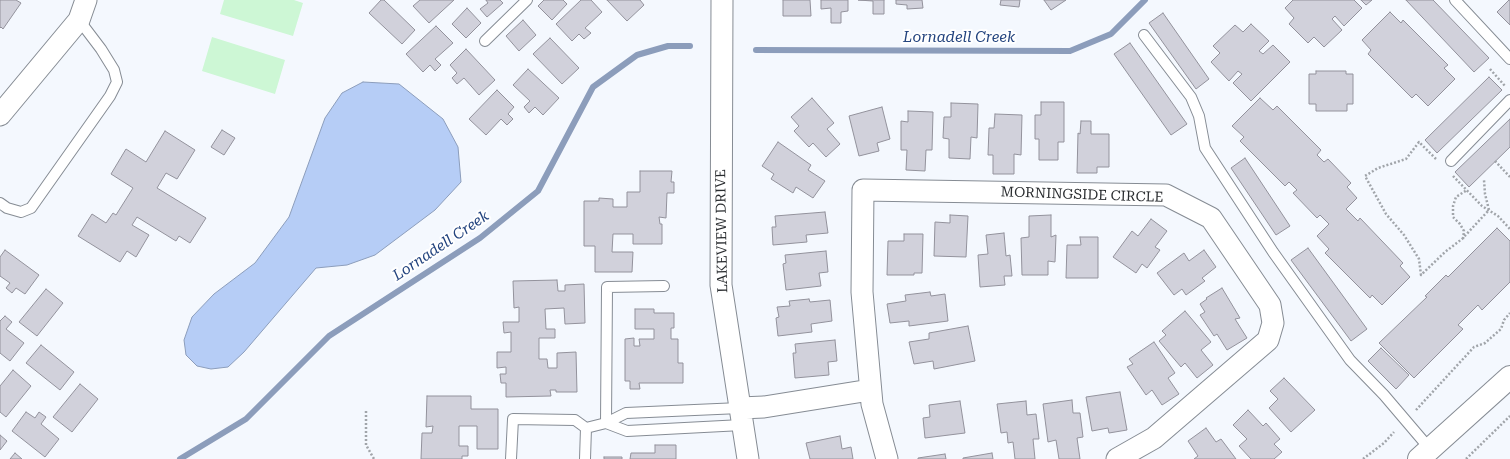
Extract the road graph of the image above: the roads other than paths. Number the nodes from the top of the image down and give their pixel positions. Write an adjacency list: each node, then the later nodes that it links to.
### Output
1 (86, 0): 5 (street)
2 (527, 0): 7 (lane)
3 (722, 0): 16 (street, LAKEVIEW DRIVE)
4 (1455, 0): 8 (lane)
5 (79, 20): 10 (street); 12 (lane)
6 (1144, 35): 19 (lane)
7 (485, 41)
8 (1510, 58)
9 (1510, 100): 11 (lane)
10 (0, 115)
11 (1451, 161)
12 (0, 203)
13 (664, 286): 17 (lane)
14 (1510, 377): 19 (street)
15 (871, 397): 16 (street); 23 (street, MORNINGSIDE CIRCLE); 24 (street, MORNINGSIDE CIRCLE)
16 (741, 416): 17 (lane); 17 (lane); 22 (street, LAKEVIEW DRIVE)
17 (606, 423): 18 (lane)
18 (586, 428): 20 (lane); 21 (lane)
19 (1425, 454)
20 (511, 459)
21 (585, 459)
22 (748, 459)
23 (887, 459)
24 (1117, 459)

